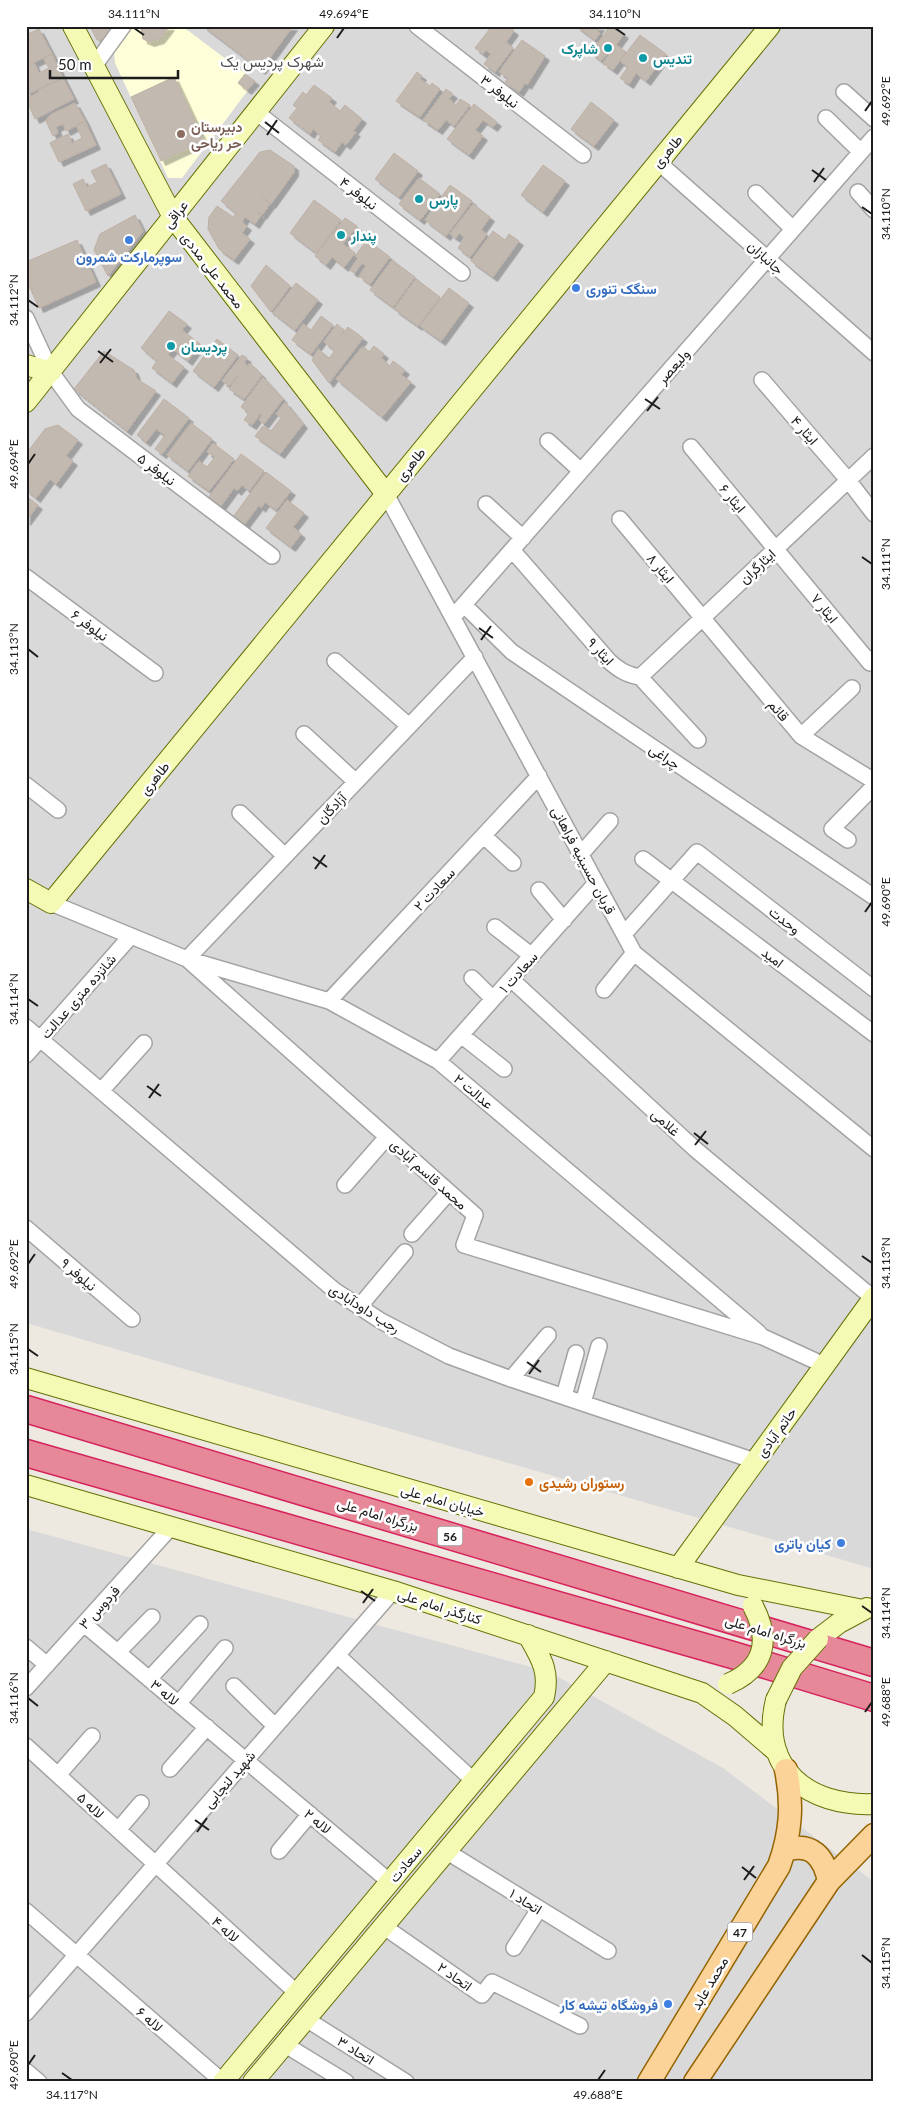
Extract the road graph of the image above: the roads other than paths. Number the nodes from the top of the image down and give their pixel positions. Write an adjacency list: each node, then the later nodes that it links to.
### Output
1 (73, 26): 6 (street, محمد علی مددی)
2 (123, 26): 6 (street)
3 (324, 26): 8 (street, عراقی)
4 (417, 26): 13 (street, نیلوفر ۳)
5 (770, 26): 14 (street, طاهری)
6 (94, 66): 18 (street, محمد علی مددی)
7 (844, 92): 10 (street)
8 (256, 112): 18 (street, عراقی); 21 (street, نیلوفر ۴)
9 (826, 118): 12 (street)
10 (874, 120)
11 (874, 137): 12 (street, ولیعصر)
12 (861, 152): 19 (street, ولیعصر)
13 (583, 155)
14 (658, 162): 20 (street, جانبازان); 33 (street, طاهری)
15 (858, 192): 17 (street)
16 (756, 193): 19 (street)
17 (874, 210)
18 (173, 218): 25 (street, عراقی); 33 (street, محمد علی مددی)
19 (793, 229): 20 (street, ولیعصر)
20 (768, 258): 23 (street, جانبازان); 31 (street, ولیعصر)
21 (462, 273)
22 (26, 318): 25 (street, نیلوفر ۵)
23 (874, 353)
24 (26, 365): 25 (street)
25 (50, 372): 27 (street, عراقی); 39 (street, نیلوفر ۵)
26 (762, 380): 32 (street, ایثار ۴)
27 (26, 402)
28 (548, 441): 31 (street)
29 (691, 447): 38 (street, ایثار ۶)
30 (874, 456): 32 (street, ایثارگران)
31 (581, 471): 37 (street, ولیعصر)
32 (848, 480): 35 (street, ایثار ۴); 38 (street, ایثارگران)
33 (386, 494): 42 (street, قربان حسینیه فراهانی); 73 (street, طاهری)
34 (486, 504): 37 (street, ایثار ۹)
35 (874, 514)
36 (620, 519): 43 (street, ایثار ۸)
37 (518, 544): 41 (street, ولیعصر); 48 (street, ایثار ۹)
38 (776, 549): 43 (street, ایثارگران); 45 (street, ایثار ۷)
39 (272, 556)
40 (26, 577): 47 (street, نیلوفر ۶)
41 (464, 605): 42 (street, ولیعصر); 72 (street, چراغی)
42 (453, 618): 44 (street, قربان حسینیه فراهانی)
43 (702, 618): 48 (street, ایثارگران); 52 (street, قائم)
44 (475, 657): 50 (street, آزادگان); 54 (street, قربان حسینیه فراهانی)
45 (874, 658)
46 (335, 661): 50 (street)
47 (155, 673)
48 (640, 677): 53 (street, ایثار ۹)
49 (852, 688): 52 (street)
50 (409, 726): 56 (street, آزادگان)
51 (304, 734): 56 (street)
52 (802, 736): 55 (street, قائم)
53 (698, 740)
54 (539, 776): 62 (street, سعادت ۲); 64 (street, قربان حسینیه فراهانی)
55 (874, 781)
56 (356, 782): 65 (street, آزادگان)
57 (26, 785): 59 (street)
58 (874, 786): 63 (street)
59 (58, 810)
60 (240, 813): 65 (street)
61 (610, 821): 64 (street)
62 (484, 836): 67 (street); 86 (street, سعادت ۲)
63 (848, 840)
64 (581, 854): 69 (street, قربان حسینیه فراهانی)
65 (285, 856): 80 (street, آزادگان)
66 (644, 859): 68 (street, امید)
67 (513, 863)
68 (671, 881): 76 (street); 83 (street, وحدت); 88 (street, امید)
69 (596, 883): 74 (street, سعادت ۱); 76 (street, قربان حسینیه فراهانی)
70 (26, 889): 73 (street)
71 (539, 890): 74 (street)
72 (874, 898)
73 (52, 903): 77 (street, عدالت ۲)
74 (564, 920): 79 (street, سعادت ۱)
75 (495, 927): 79 (street)
76 (624, 934): 78 (street, قربان حسینیه فراهانی)
77 (130, 937): 80 (street, عدالت ۲); 90 (street, شانزده متری عدالت)
78 (634, 953): 84 (street); 97 (street, قربان حسینیه فراهانی)
79 (532, 956): 82 (street, سعادت ۱)
80 (187, 959): 86 (street, عدالت ۲); 96 (street, محمد قاسم آبادی)
81 (472, 978): 85 (street)
82 (511, 979): 85 (street, سعادت ۱); 103 (street, غلامی)
83 (874, 989)
84 (604, 990)
85 (493, 999): 89 (street, سعادت ۱)
86 (329, 1001): 93 (street, عدالت ۲)
87 (26, 1027): 90 (street, رجب داودآبادی)
88 (874, 1034)
89 (461, 1035): 93 (street, سعادت ۱); 94 (street)
90 (41, 1039): 92 (street, شانزده متری عدالت); 95 (street, رجب داودآبادی)
91 (144, 1043): 95 (street)
92 (26, 1055)
93 (438, 1061): 107 (street, عدالت ۲)
94 (504, 1069)
95 (102, 1091): 104 (street, رجب داودآبادی)
96 (387, 1136): 98 (street); 99 (street, محمد قاسم آبادی)
97 (874, 1150)
98 (345, 1185)
99 (450, 1192): 101 (street); 107 (street, محمد قاسم آبادی)
100 (26, 1228): 105 (street, نیلوفر ۹)
101 (412, 1234)
102 (405, 1252): 104 (street)
103 (873, 1297): 110 (street, حاتم آبادی)
104 (359, 1307): 112 (street, رجب داودآبادی)
105 (132, 1319)
106 (548, 1334): 112 (street)
107 (764, 1337): 110 (street, محمد قاسم آبادی)
108 (598, 1346): 114 (street)
109 (576, 1353): 113 (street)
110 (824, 1365): 117 (street, حاتم آبادی)
111 (26, 1378): 120 (street, خیابان امام علی / 47)
112 (511, 1379): 113 (street, رجب داودآبادی)
113 (564, 1396): 114 (street, رجب داودآبادی)
114 (583, 1403): 117 (street, رجب داودآبادی)
115 (26, 1409): 133 (highway, بزرگراه امام علی / 56)
116 (26, 1452): 140 (highway)
117 (755, 1461): 120 (street, حاتم آبادی)
118 (26, 1485): 119 (street, کنارگذر امام علی)
119 (171, 1527): 122 (street, کنارگذر امام علی); 125 (street, فردوس ۳)
120 (678, 1568): 121 (street, خیابان امام علی / 47)
121 (738, 1585): 123 (street, خیابان امام علی / 47); 138 (street, bridge)
122 (393, 1591): 127 (street, کنارگذر امام علی); 131 (street, شهید لنجابی)
123 (868, 1608): 148 (street, 47, bridge)
124 (152, 1617): 130 (street)
125 (84, 1624): 130 (street, لاله ۳); 134 (street, فردوس ۳)
126 (200, 1624): 135 (street)
127 (528, 1636): 132 (street, کنارگذر امام علی); 139 (street)
128 (26, 1647): 134 (street)
129 (225, 1648): 141 (street)
130 (118, 1652): 135 (street, لاله ۳)
131 (337, 1655): 143 (street, شهید لنجابی); 151 (street)
132 (606, 1661): 138 (street, کنارگذر امام علی); 142 (street, سعادت)
133 (874, 1664)
134 (47, 1665): 137 (street, فردوس ۳)
135 (149, 1679): 141 (street, لاله ۳)
136 (234, 1686): 143 (street)
137 (26, 1688)
138 (702, 1693): 148 (street, کنارگذر امام علی)
139 (544, 1697): 142 (street); 151 (street, سعادت)
140 (874, 1698)
141 (179, 1703): 144 (street, لاله ۳)
142 (560, 1713): 159 (street, سعادت)
143 (275, 1726): 147 (street, شهید لنجابی)
144 (207, 1727): 147 (street, لاله ۳); 149 (street)
145 (92, 1736): 150 (street)
146 (26, 1746): 150 (street, لاله ۵)
147 (246, 1760): 154 (street, لاله ۲); 160 (street, شهید لنجابی)
148 (781, 1761): 153 (street, کنارگذر امام علی); 157 (main road, محمد عابد / 47)
149 (170, 1769)
150 (58, 1775): 155 (street, لاله ۵)
151 (474, 1781): 162 (street, سعادت)
152 (141, 1803): 155 (street)
153 (874, 1804)
154 (310, 1814): 158 (street); 162 (street, لاله ۲)
155 (118, 1830): 160 (street, لاله ۵)
156 (874, 1835): 161 (main road)
157 (785, 1850): 161 (main road); 180 (main road, محمد عابد / 47)
158 (279, 1851)
159 (446, 1851): 163 (street, اتحاد ۱); 165 (street, سعادت)
160 (155, 1865): 168 (street, شهید لنجابی); 169 (street, لاله ۴)
161 (828, 1881): 181 (main road)
162 (390, 1882): 169 (street, سعادت)
163 (539, 1909): 166 (street); 167 (street, اتحاد ۱)
164 (26, 1911): 168 (street, لاله ۶)
165 (383, 1926): 171 (street, سعادت); 172 (street, اتحاد ۲)
166 (514, 1948)
167 (608, 1951)
168 (76, 1955): 170 (street, شهید لنجابی); 176 (street, لاله ۶)
169 (297, 1993): 176 (street, سعادت)
170 (26, 2013)
171 (306, 2019): 173 (street, سعادت); 179 (street, اتحاد ۳)
172 (580, 2026)
173 (284, 2044): 177 (street, سعادت); 178 (street)
174 (26, 2070): 175 (street)
175 (39, 2082)
176 (223, 2082)
177 (253, 2082)
178 (346, 2082)
179 (406, 2082)
180 (649, 2082)
181 (695, 2082)

